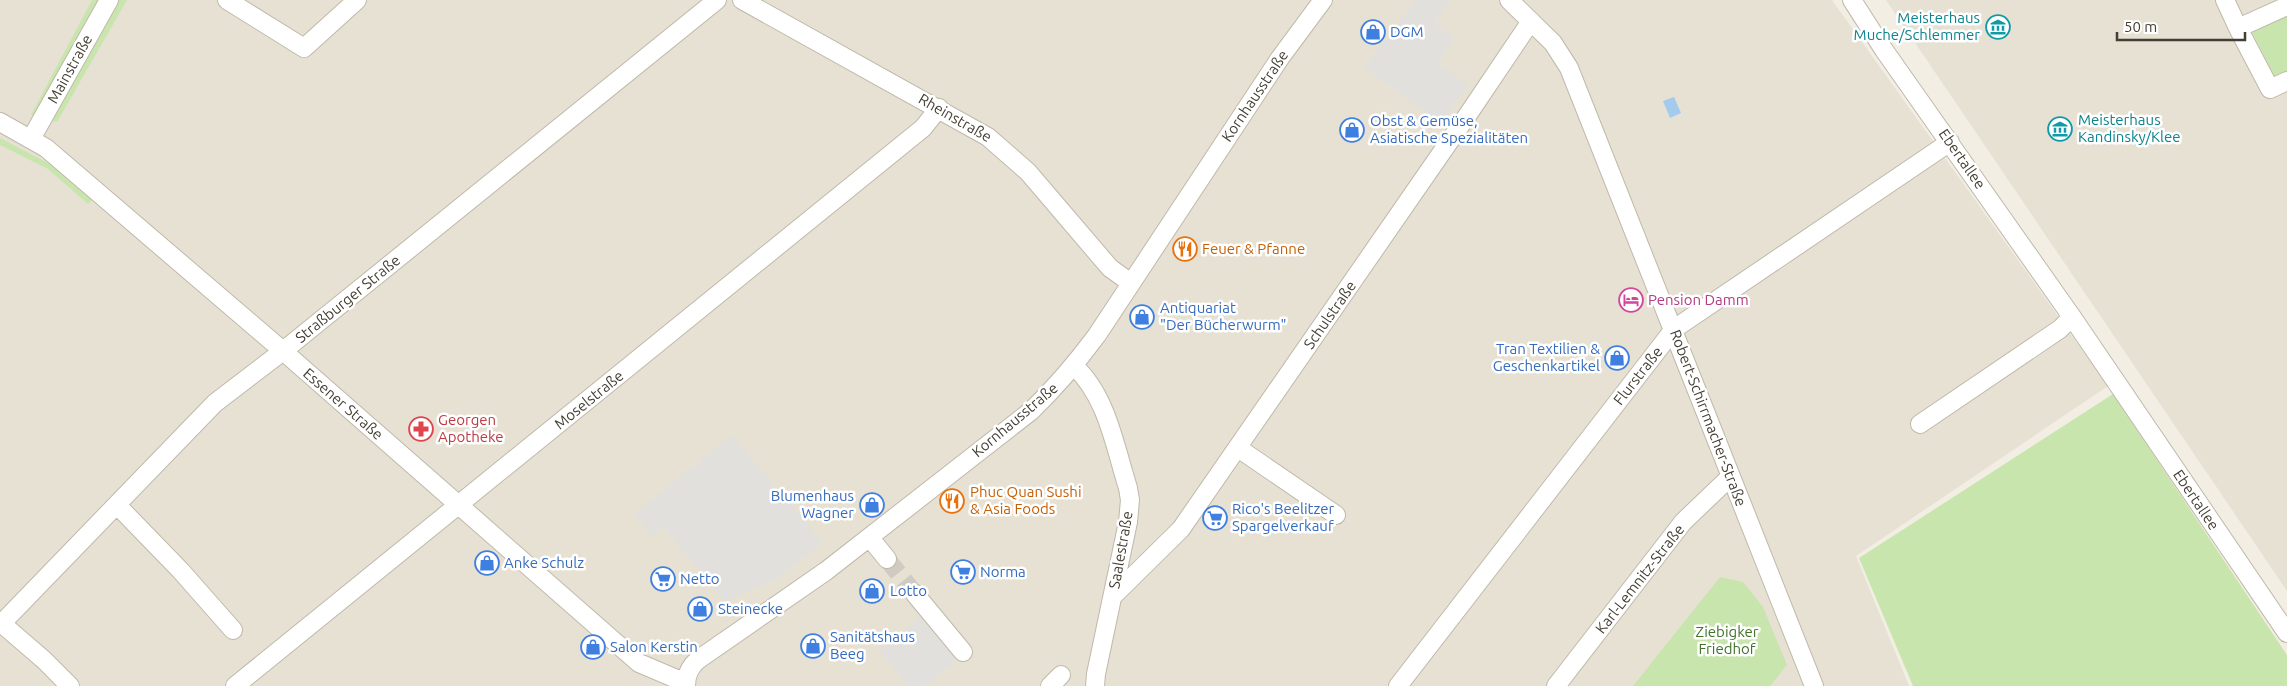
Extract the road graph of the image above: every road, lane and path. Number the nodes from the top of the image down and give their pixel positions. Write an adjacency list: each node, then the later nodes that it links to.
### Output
1 (109, 0): 16 (street, Mainstraße)
2 (228, 0): 3 (street)
3 (357, 0)
4 (718, 0): 21 (street, Straßburger Straße)
5 (742, 0): 14 (street, Rheinstraße)
6 (1323, 0): 18 (street, Kornhausstraße)
7 (1508, 0): 11 (street, Robert-Schirrmacher-Straße)
8 (1852, 0): 17 (street, Ebertallee)
9 (2224, 0): 12 (street)
10 (2287, 6): 12 (street)
11 (1530, 22): 20 (street, Robert-Schirrmacher-Straße); 24 (street, Schulstraße)
12 (2238, 28): 13 (street)
13 (2287, 81)
14 (939, 108): 18 (street, Rheinstraße); 27 (street, Moselstraße)
15 (0, 122): 16 (street, Essener Straße)
16 (31, 138): 21 (street, Essener Straße)
17 (1950, 142): 19 (street, Ebertallee); 20 (street, Flurstraße)
18 (1132, 283): 22 (street, Kornhausstraße)
19 (2072, 317): 23 (street); 35 (street, Ebertallee)
20 (1674, 329): 25 (street, Robert-Schirrmacher-Straße); 41 (street, Flurstraße)
21 (283, 351): 26 (street, Straßburger Straße); 27 (street, Essener Straße)
22 (1074, 366): 29 (street, Kornhausstraße); 32 (street, Saalestraße)
23 (1920, 424)
24 (1238, 448): 28 (street); 32 (street, Schulstraße)
25 (1730, 477): 42 (street, Karl-Lemnitz-Straße); 43 (street, Robert-Schirrmacher-Straße)
26 (117, 505): 33 (street, Straßburger Straße); 34 (street)
27 (459, 506): 37 (street, Essener Straße); 39 (street, Moselstraße)
28 (1336, 515)
29 (870, 538): 30 (street); 37 (street, Kornhausstraße)
30 (887, 559)
31 (915, 594): 36 (street)
32 (1113, 596): 40 (street, Saalestraße)
33 (1, 622): 38 (street)
34 (233, 630)
35 (2287, 634)
36 (963, 652)
37 (683, 685)
38 (70, 686)
39 (235, 686)
40 (1095, 686)
41 (1398, 686)
42 (1556, 686)
43 (1814, 686)

